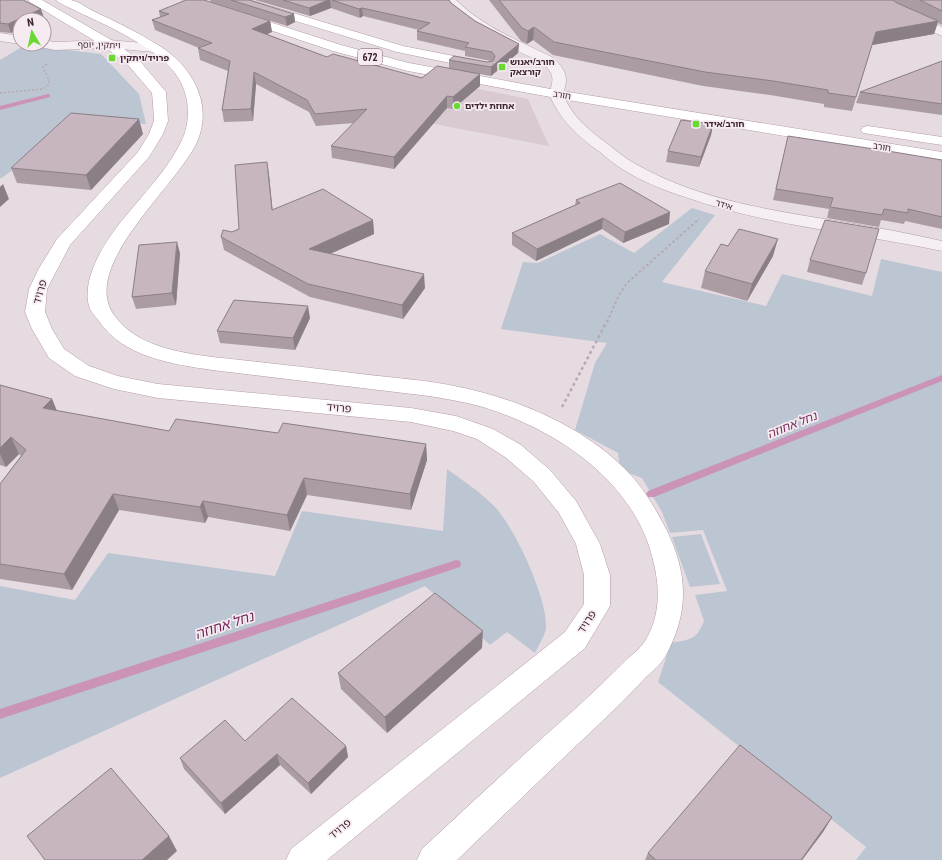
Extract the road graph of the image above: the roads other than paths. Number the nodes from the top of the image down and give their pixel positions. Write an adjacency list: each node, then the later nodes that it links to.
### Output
1 (34, 0): 10 (main road, פרויד)
2 (62, 0): 12 (main road)
3 (189, 0): 16 (main road, חורב / 672)
4 (238, 0): 13 (main road, 672)
5 (449, 0): 14 (street)
6 (878, 0): 7 (street)
7 (942, 32)
8 (0, 37): 9 (street)
9 (12, 39)
10 (109, 44): 11 (street, ויתקין, יוסף); 12 (street, ויתקין, יוסף); 21 (main road, פרויד)
11 (52, 45)
12 (154, 48): 22 (main road)
13 (491, 67)
14 (555, 79): 15 (main road, חורב); 16 (street)
15 (576, 82)
16 (556, 94): 19 (main road, חורב / 672); 20 (street, אידר)
17 (857, 128): 18 (main road, חורב)
18 (942, 141)
19 (942, 157)
20 (942, 246)
21 (302, 860)
22 (433, 860)

